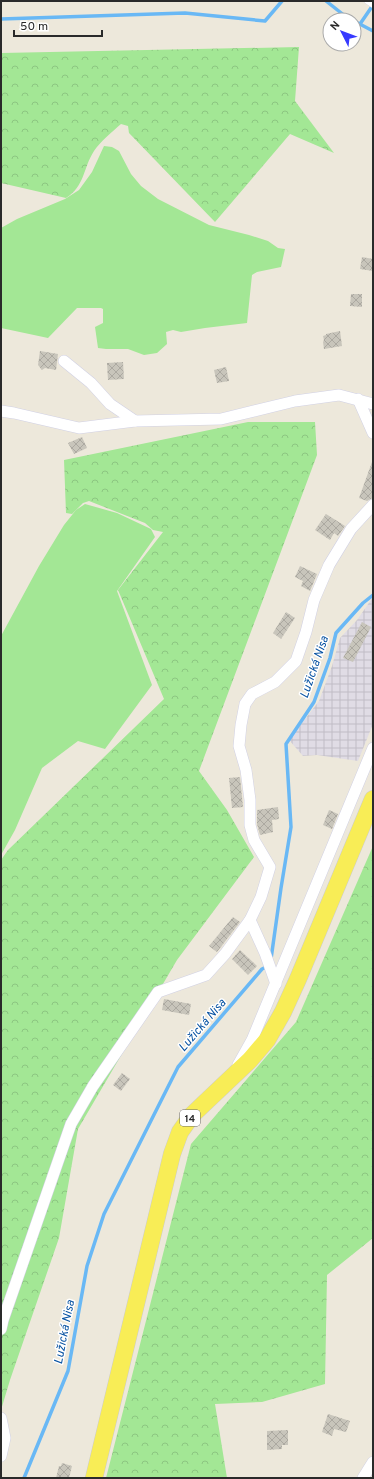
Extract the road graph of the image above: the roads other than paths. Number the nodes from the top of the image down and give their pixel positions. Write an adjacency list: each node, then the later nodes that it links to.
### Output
1 (367, 1): 2 (lane)
2 (373, 5)
3 (64, 361): 7 (street)
4 (358, 399): 5 (street); 7 (street); 8 (street)
5 (373, 404)
6 (1, 411): 7 (street)
7 (135, 421)
8 (373, 433)
9 (373, 505): 12 (street)
10 (373, 748): 13 (street)
11 (373, 799): 14 (main road, 14)
12 (250, 920): 13 (street); 15 (street)
13 (276, 984): 14 (street)
14 (231, 1079): 19 (main road, 14)
15 (1, 1329)
16 (1, 1418): 17 (street)
17 (1, 1456)
18 (373, 1462): 20 (street)
19 (94, 1478)
20 (363, 1478)

